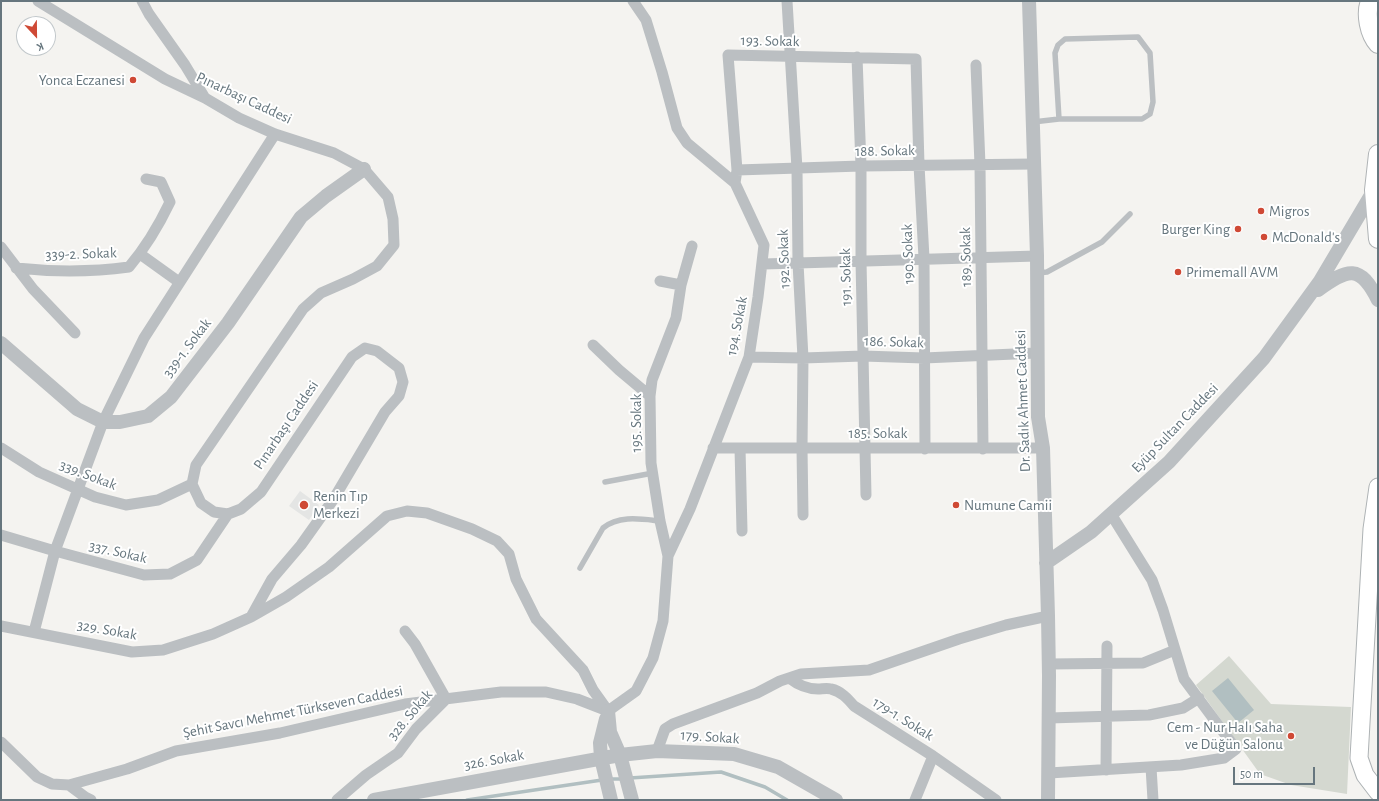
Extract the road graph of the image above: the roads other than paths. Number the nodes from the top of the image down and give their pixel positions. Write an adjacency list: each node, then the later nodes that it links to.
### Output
1 (38, 1): 12 (street, Pınarbaşı Caddesi)
2 (142, 1): 12 (street)
3 (633, 1): 25 (street, 194. Sokak)
4 (788, 1): 8 (street, 192. Sokak)
5 (1029, 1): 14 (street, Dr. Sadık Ahmet Caddesi)
6 (1370, 1): 7 (highway)
7 (1378, 44)
8 (791, 56): 9 (street, 193. Sokak); 22 (street, 192. Sokak); 23 (street, 193. Sokak)
9 (857, 57): 10 (street, 193. Sokak); 20 (street, 191. Sokak)
10 (916, 59): 18 (street, 190. Sokak)
11 (976, 65): 19 (street, 189. Sokak)
12 (205, 98): 15 (street, Pınarbaşı Caddesi)
13 (1059, 119): 13 (lane); 14 (lane)
14 (1033, 122): 17 (street, Dr. Sadık Ahmet Caddesi)
15 (275, 134): 21 (street, Pınarbaşı Caddesi); 41 (street)
16 (1378, 154): 26 (highway)
17 (1034, 164): 19 (street, 188. Sokak); 32 (street, Dr. Sadık Ahmet Caddesi)
18 (919, 165): 19 (street, 188. Sokak); 20 (street, 188. Sokak); 33 (street, 190. Sokak)
19 (980, 165): 34 (street, 189. Sokak)
20 (861, 166): 22 (street, 188. Sokak); 35 (street, 191. Sokak)
21 (364, 169): 55 (street, 339-1. Sokak); 66 (street, Pınarbaşı Caddesi)
22 (797, 169): 23 (street, 188. Sokak); 36 (street, 192. Sokak)
23 (737, 170): 25 (street, 193. Sokak)
24 (146, 179): 31 (street, 339-2. Sokak)
25 (735, 183): 37 (street, 194. Sokak)
26 (1374, 190): 28 (highway); 43 (street)
27 (1130, 214): 39 (lane)
28 (1378, 239)
29 (692, 246): 42 (street, 195. Sokak)
30 (1, 247): 38 (street)
31 (140, 254): 38 (street, 339-2. Sokak); 41 (street)
32 (1037, 256): 34 (street); 39 (street, Dr. Sadık Ahmet Caddesi)
33 (924, 258): 34 (street); 35 (street); 53 (street, 190. Sokak)
34 (981, 258): 50 (street, 189. Sokak)
35 (861, 261): 36 (street); 49 (street, 191. Sokak)
36 (798, 263): 37 (street); 52 (street, 192. Sokak)
37 (763, 264): 51 (street, 194. Sokak)
38 (16, 268): 45 (street)
39 (1037, 273): 48 (street, Dr. Sadık Ahmet Caddesi)
40 (660, 281): 42 (street)
41 (179, 282): 55 (street)
42 (681, 285): 54 (street, 195. Sokak)
43 (1308, 298): 44 (street); 71 (street, Eyüp Sultan Caddesi)
44 (1378, 300)
45 (75, 333)
46 (1, 343): 55 (street, 339-1. Sokak)
47 (593, 345): 54 (street)
48 (1037, 353): 50 (street, 186. Sokak); 61 (street, Dr. Sadık Ahmet Caddesi)
49 (863, 356): 52 (street, 186. Sokak); 53 (street, 186. Sokak); 60 (street, 191. Sokak)
50 (982, 356): 53 (street, 186. Sokak); 63 (street, 189. Sokak)
51 (749, 357): 52 (street, 186. Sokak); 57 (street, 194. Sokak)
52 (803, 358): 59 (street, 192. Sokak)
53 (924, 358): 62 (street, 190. Sokak)
54 (650, 396): 64 (street, 195. Sokak)
55 (103, 422): 68 (street)
56 (1, 448): 68 (street, 339. Sokak)
57 (712, 448): 58 (street, 185. Sokak); 77 (street, 194. Sokak)
58 (740, 448): 59 (street, 185. Sokak); 74 (street)
59 (802, 448): 60 (street, 185. Sokak); 72 (street, 192. Sokak)
60 (866, 448): 62 (street, 185. Sokak); 69 (street, 191. Sokak)
61 (1043, 448): 63 (street, 185. Sokak); 78 (street, Dr. Sadık Ahmet Caddesi)
62 (925, 449): 63 (street, 185. Sokak)
63 (983, 449)
64 (653, 473): 65 (lane); 73 (street, 195. Sokak)
65 (605, 482)
66 (192, 484): 68 (street, 339. Sokak); 70 (street)
67 (1378, 487): 104 (main road)
68 (77, 489): 76 (street)
69 (866, 495)
70 (228, 514): 76 (street, 337. Sokak); 81 (street, Pınarbaşı Caddesi)
71 (1111, 514): 78 (street, Eyüp Sultan Caddesi); 86 (street)
72 (803, 515)
73 (660, 521): 77 (street, 195. Sokak); 79 (lane)
74 (742, 531)
75 (1, 535): 76 (street, 337. Sokak)
76 (55, 551): 84 (street)
77 (668, 556): 92 (street, 194. Sokak)
78 (1046, 563): 80 (street, Dr. Sadık Ahmet Caddesi)
79 (580, 568)
80 (1048, 616): 87 (street, Dr. Sadık Ahmet Caddesi); 89 (street)
81 (251, 617): 84 (street, 329. Sokak); 92 (street)
82 (1, 626): 84 (street, 329. Sokak)
83 (405, 631): 91 (street, 328. Sokak)
84 (34, 632)
85 (1107, 646): 88 (street)
86 (1175, 650): 88 (street); 90 (street)
87 (1049, 664): 88 (street); 94 (street, Dr. Sadık Ahmet Caddesi)
88 (1107, 664): 93 (street)
89 (789, 678): 96 (street); 98 (street, 179-1. Sokak)
90 (1199, 698): 93 (street); 100 (street)
91 (446, 699): 92 (street, Şehit Savcı Mehmet Türkseven Caddesi); 103 (street, Şehit Savcı Mehmet Türkseven Caddesi); 108 (street, 328. Sokak)
92 (608, 711): 97 (street); 99 (street)
93 (1107, 717): 94 (street); 101 (street)
94 (1049, 718): 102 (street, Dr. Sadık Ahmet Caddesi)
95 (1, 742): 103 (street, Şehit Savcı Mehmet Türkseven Caddesi)
96 (657, 751): 97 (street, 179. Sokak); 110 (street, 179. Sokak)
97 (620, 755): 99 (street, 326. Sokak); 105 (street)
98 (934, 756): 111 (street); 112 (street, 179-1. Sokak)
99 (601, 758): 106 (street); 109 (street, 326. Sokak)
100 (1151, 767): 101 (street); 114 (street)
101 (1106, 770): 102 (street)
102 (1049, 773): 113 (street, Dr. Sadık Ahmet Caddesi)
103 (69, 785): 107 (street)
104 (1378, 792)
105 (631, 796)
106 (611, 799)
107 (91, 800)
108 (337, 800)
109 (374, 800)
110 (836, 800)
111 (914, 800)
112 (996, 800)
113 (1048, 800)
114 (1153, 800)

